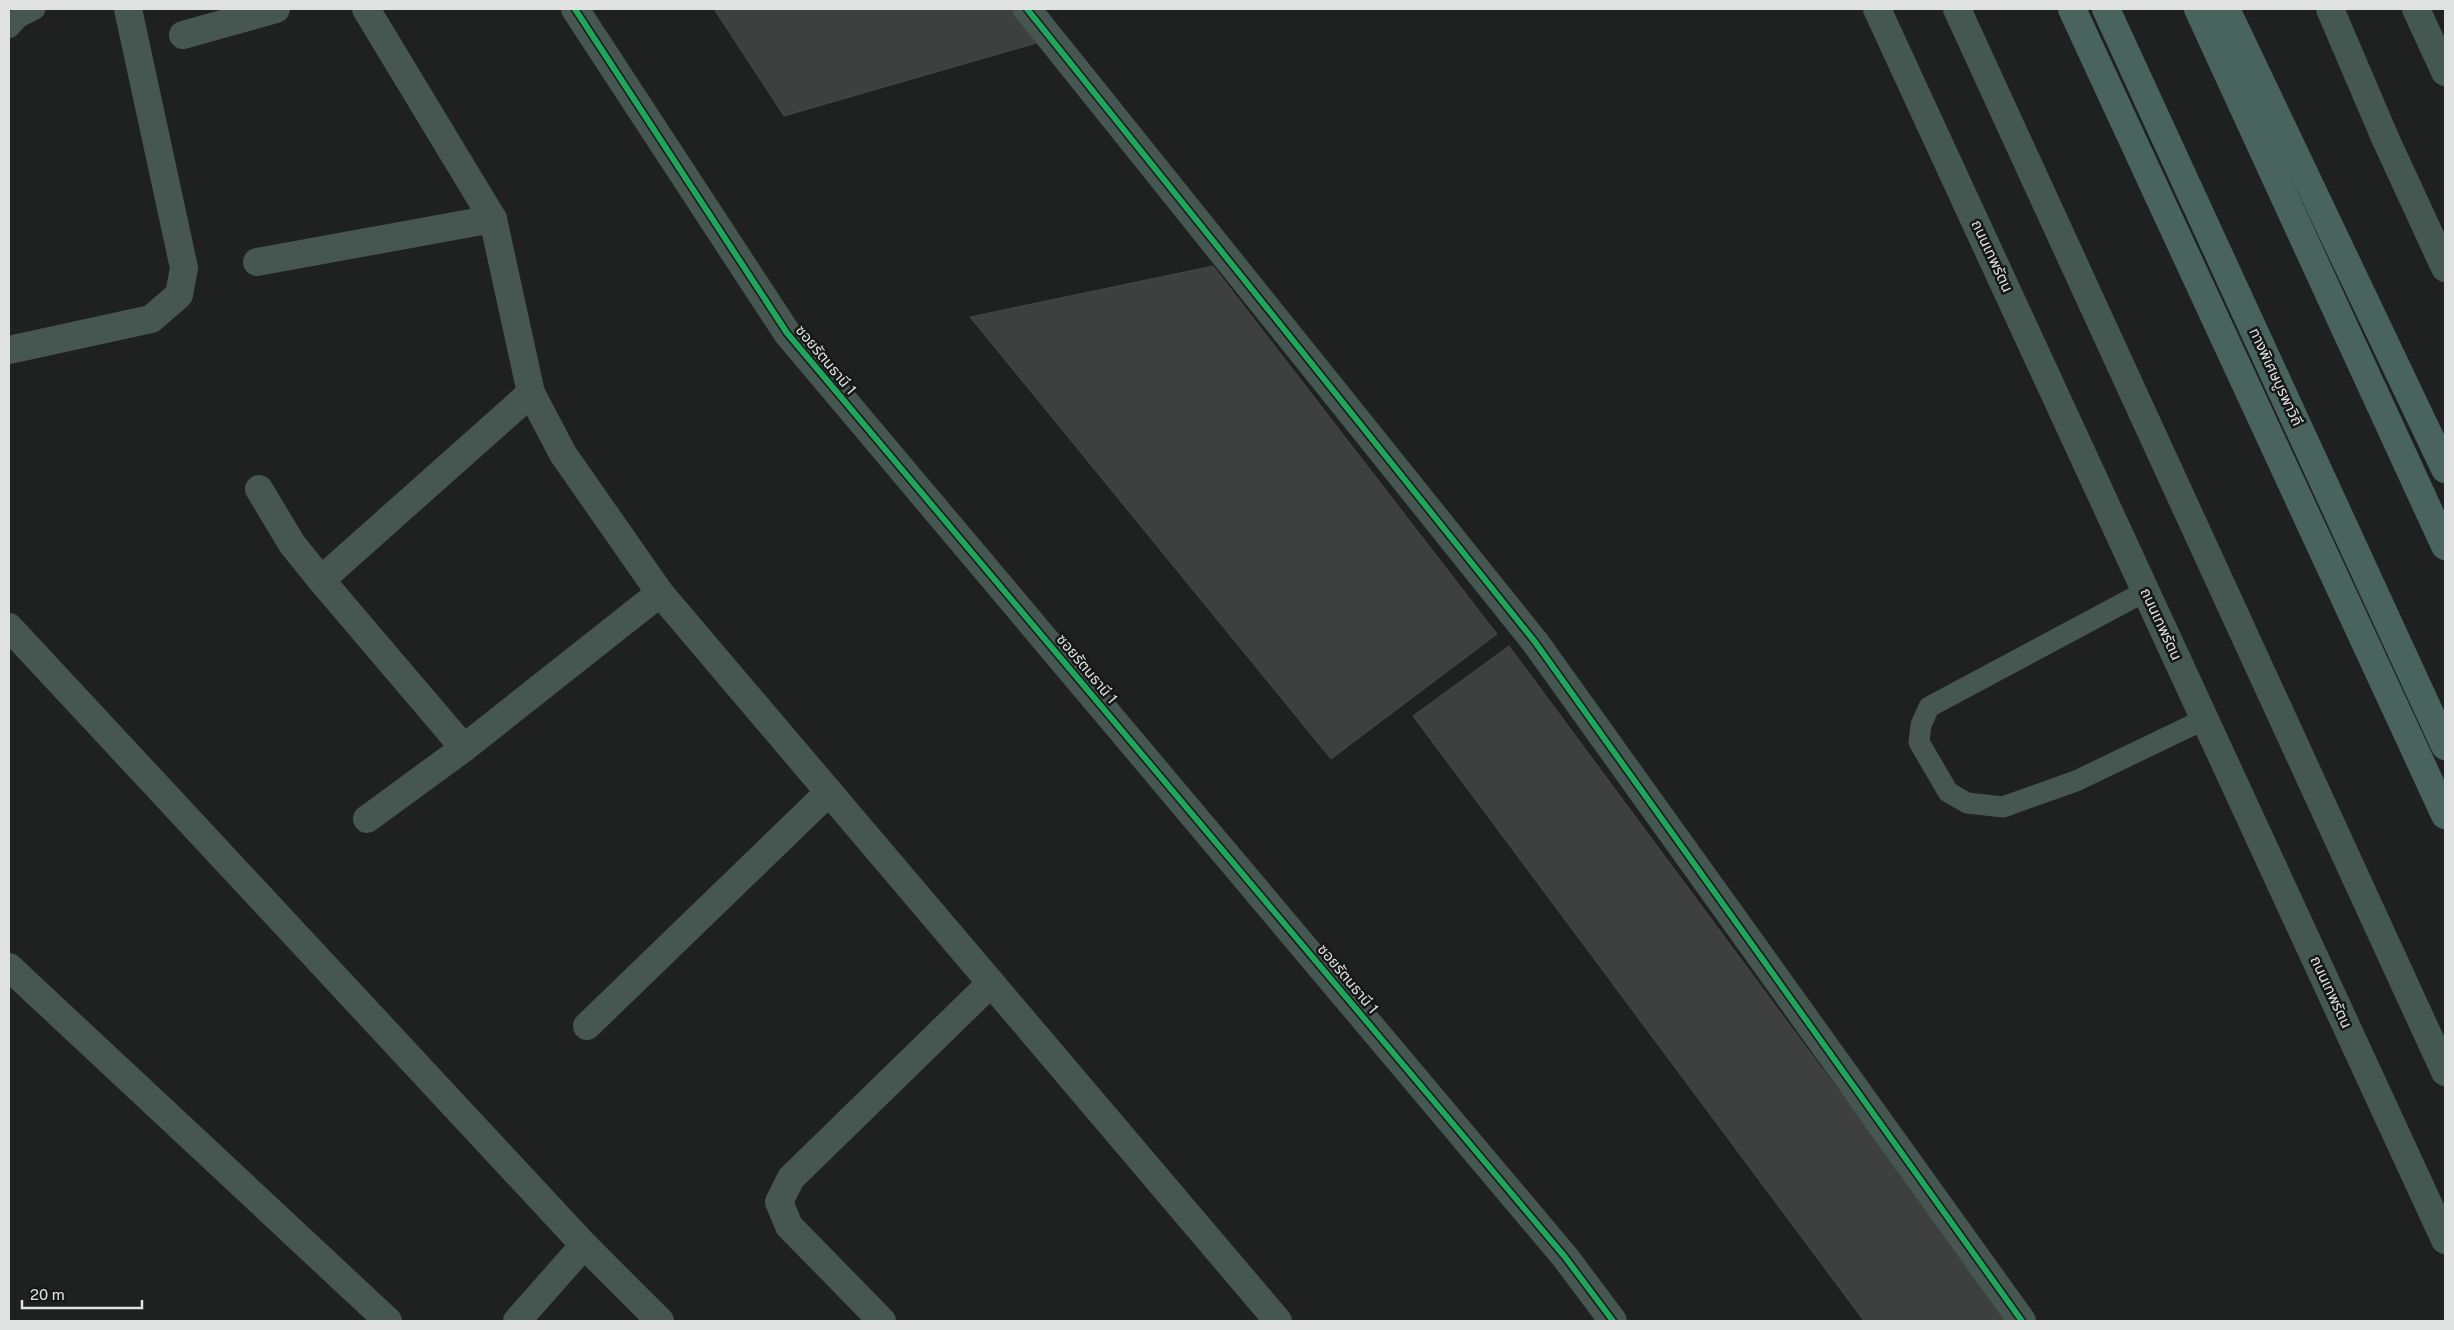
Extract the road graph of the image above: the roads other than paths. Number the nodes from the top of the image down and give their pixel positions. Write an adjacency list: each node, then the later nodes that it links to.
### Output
1 (35, 9): 15 (lane)
2 (128, 9): 21 (street)
3 (276, 9): 16 (street)
4 (366, 9): 18 (street)
5 (575, 9): 47 (street, ซอยรัตนธานี 1)
6 (1027, 9): 48 (street)
7 (1877, 9): 27 (main road, ถนนเทพรัตน)
8 (1957, 9): 39 (main road)
9 (2072, 9): 34 (highway)
10 (2106, 9): 31 (highway, ทางพิเศษบูรพาวิถี)
11 (2198, 9): 25 (highway)
12 (2226, 9): 23 (highway)
13 (2330, 9): 20 (main road)
14 (2416, 9): 17 (main road)
15 (9, 28)
16 (183, 35)
17 (2445, 72)
18 (493, 219): 19 (street); 22 (street)
19 (257, 262)
20 (2445, 268)
21 (9, 350)
22 (531, 393): 26 (street); 28 (street)
23 (2445, 469)
24 (259, 489): 26 (street)
25 (2445, 546)
26 (321, 580): 32 (street)
27 (2146, 591): 30 (main road, ถนนเทพรัตน); 30 (lane)
28 (660, 593): 32 (street); 33 (street)
29 (9, 627): 41 (street)
30 (2205, 719): 40 (main road, ถนนเทพรัตน)
31 (2445, 746)
32 (464, 748): 35 (street)
33 (829, 792): 37 (street); 38 (street)
34 (2445, 816)
35 (366, 819)
36 (9, 967): 42 (street)
37 (991, 983): 45 (street); 46 (street)
38 (587, 1026)
39 (2445, 1072)
40 (2445, 1240)
41 (584, 1245): 43 (street); 44 (street)
42 (388, 1321)
43 (517, 1321)
44 (660, 1321)
45 (882, 1321)
46 (1278, 1321)
47 (1613, 1321)
48 (2022, 1321)

